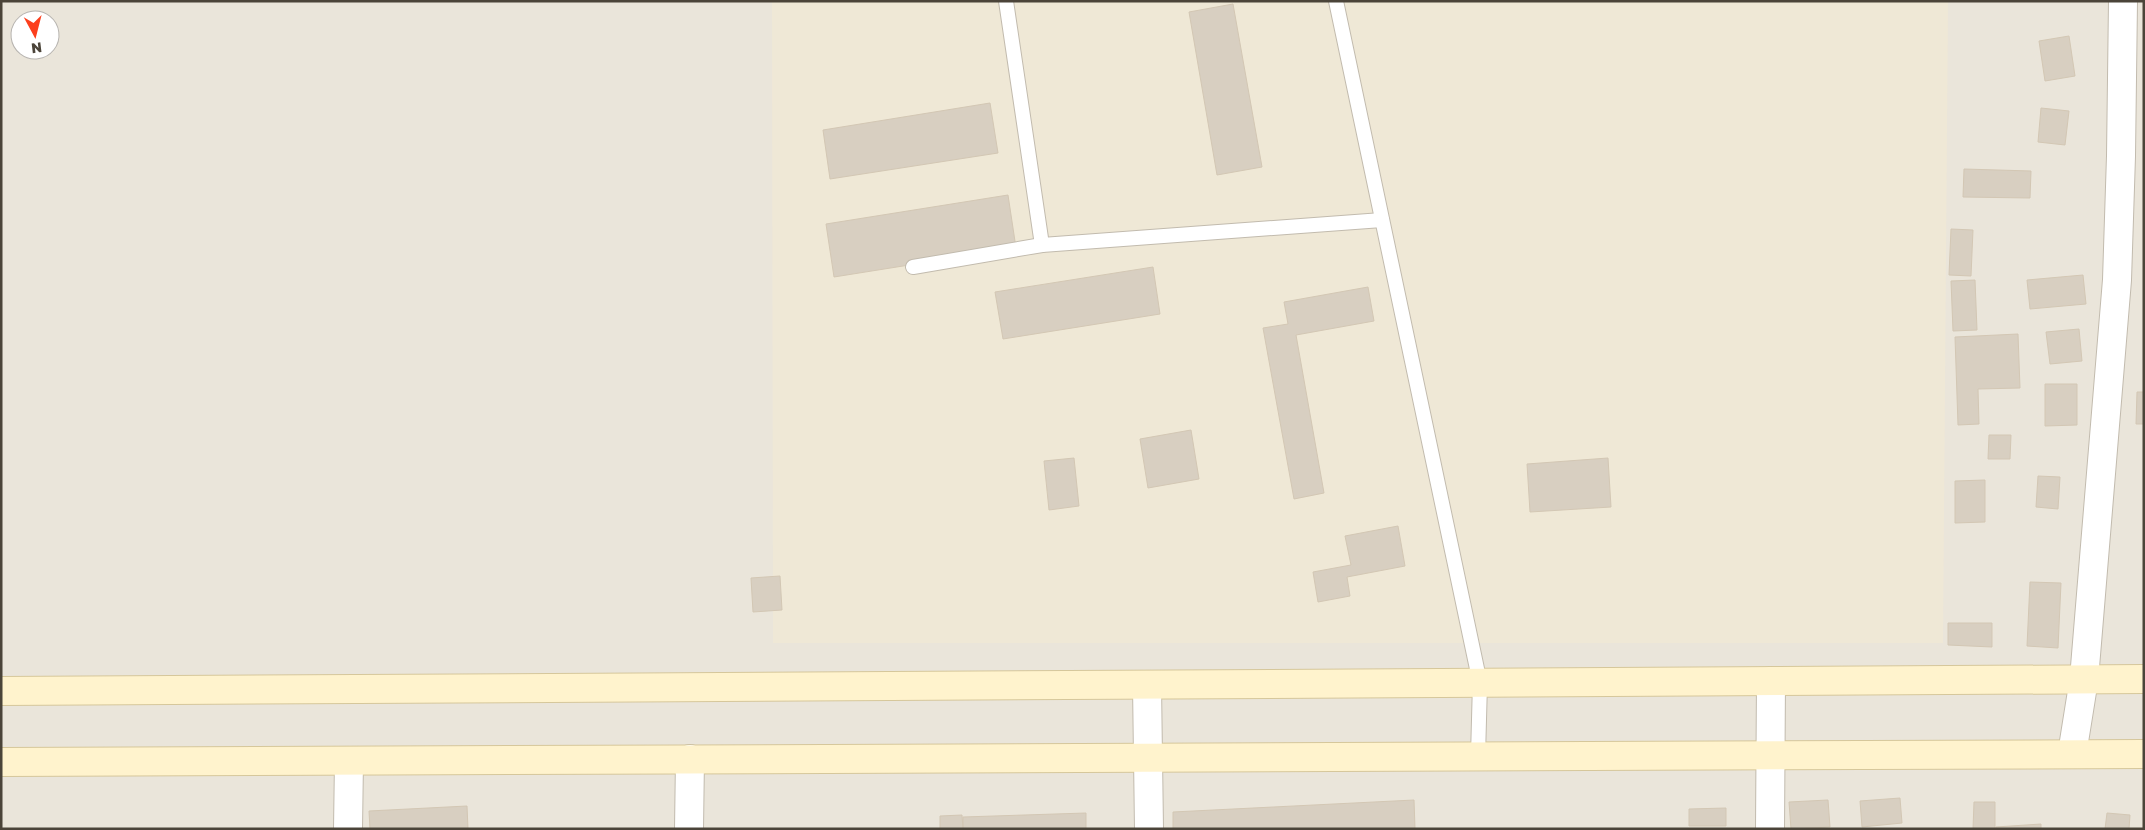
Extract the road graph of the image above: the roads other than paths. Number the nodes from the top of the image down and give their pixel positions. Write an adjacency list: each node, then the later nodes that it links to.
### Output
1 (1006, 1): 5 (lane)
2 (1336, 1): 4 (lane)
3 (2123, 1): 7 (street)
4 (1382, 220): 5 (lane); 10 (lane)
5 (1042, 245): 6 (lane)
6 (912, 267)
7 (2084, 679): 8 (street); 9 (street); 13 (street)
8 (2144, 679)
9 (1771, 681): 10 (street); 15 (street)
10 (1480, 683): 11 (street); 16 (lane)
11 (1147, 685): 12 (street); 17 (street)
12 (1, 691)
13 (2072, 754): 14 (street); 15 (street)
14 (2144, 754)
15 (1770, 755): 16 (street); 24 (street)
16 (1478, 756): 17 (street)
17 (1148, 758): 18 (street); 23 (street)
18 (690, 759): 19 (street); 22 (street)
19 (349, 761): 20 (street); 21 (street)
20 (1, 762)
21 (348, 829)
22 (689, 829)
23 (1149, 829)
24 (1770, 829)

